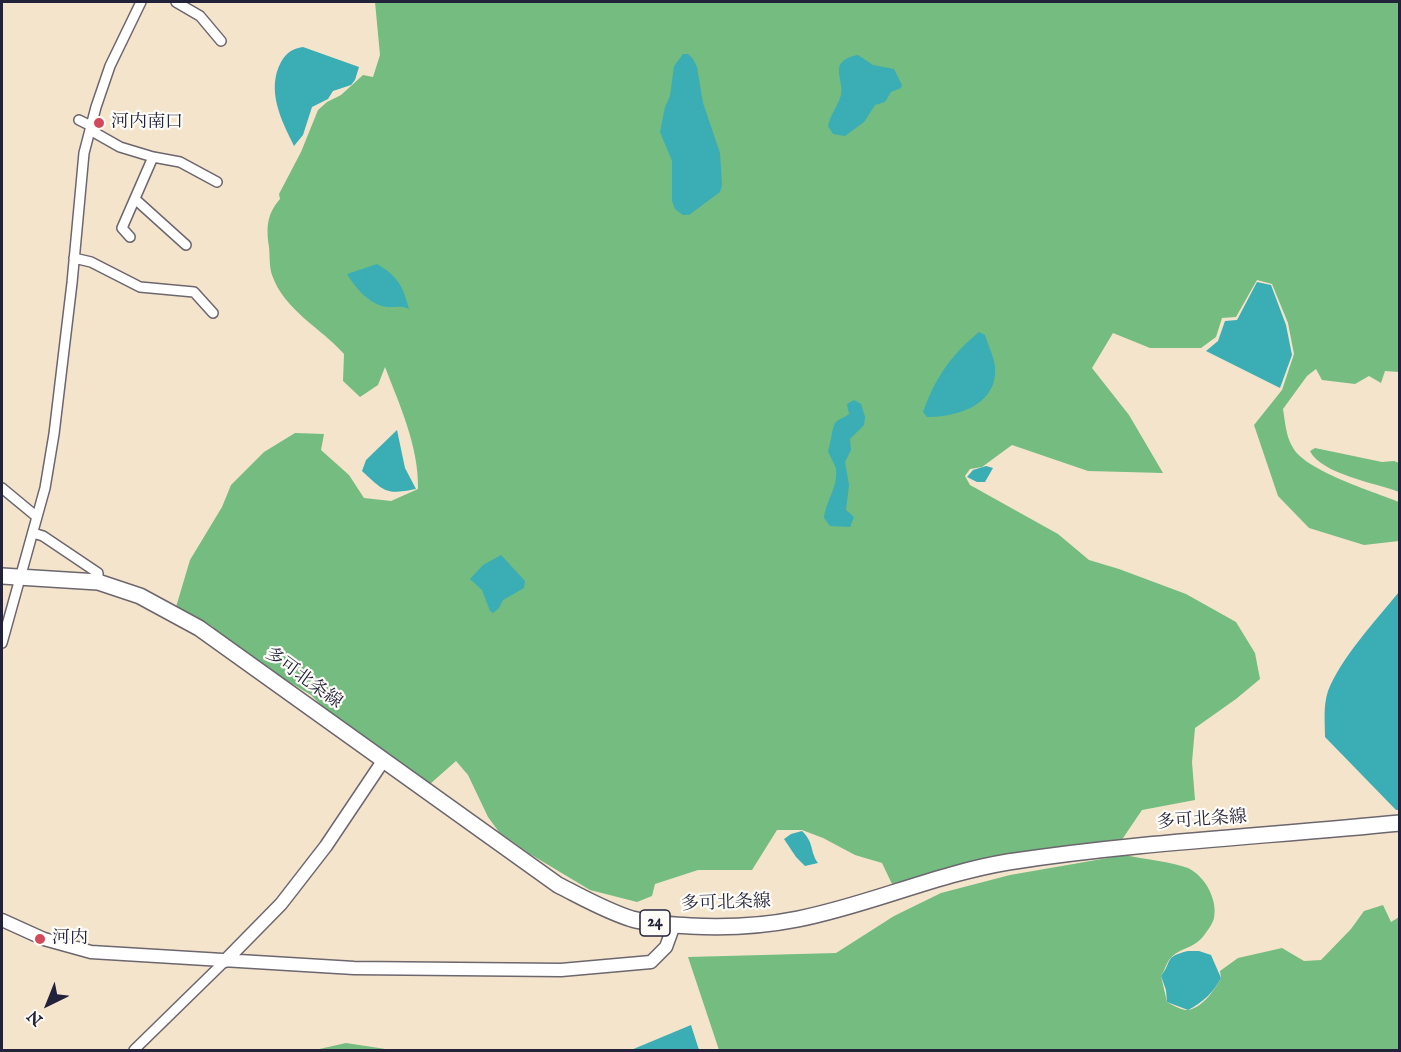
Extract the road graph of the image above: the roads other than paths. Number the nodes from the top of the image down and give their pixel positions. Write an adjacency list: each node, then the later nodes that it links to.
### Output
1 (141, 2): 5 (street)
2 (176, 2): 3 (street)
3 (221, 41)
4 (79, 120): 5 (street)
5 (91, 128): 6 (street); 11 (street)
6 (153, 157): 7 (street); 8 (street)
7 (217, 182)
8 (135, 199): 9 (street); 10 (street)
9 (130, 237)
10 (186, 245)
11 (74, 258): 12 (street); 14 (street)
12 (213, 313)
13 (2, 488): 14 (street)
14 (38, 517): 15 (street)
15 (33, 533): 17 (street); 18 (street)
16 (2, 576): 17 (main road, 多可北条線 / 24)
17 (21, 577): 18 (main road, 多可北条線 / 24); 19 (street)
18 (98, 582): 20 (main road, 多可北条線 / 24)
19 (2, 644)
20 (383, 761): 23 (main road, 多可北条線 / 24); 24 (street)
21 (1400, 823): 23 (main road, 多可北条線 / 24)
22 (2, 920): 24 (street)
23 (674, 926): 24 (street)
24 (225, 961): 25 (street)
25 (134, 1050)

